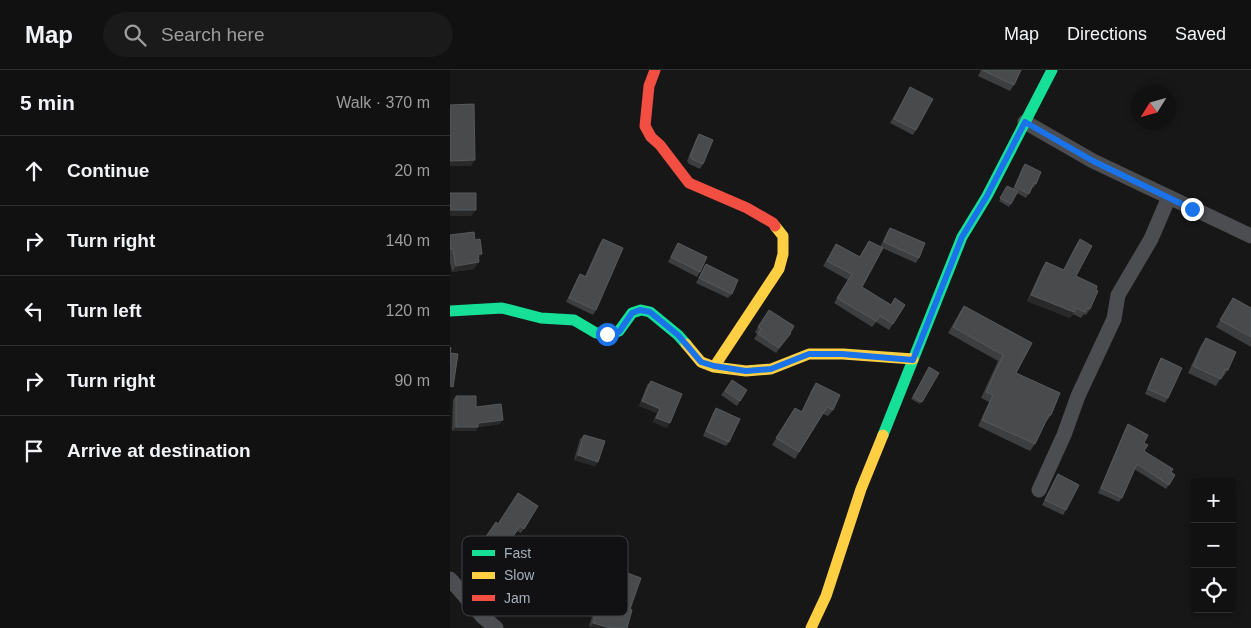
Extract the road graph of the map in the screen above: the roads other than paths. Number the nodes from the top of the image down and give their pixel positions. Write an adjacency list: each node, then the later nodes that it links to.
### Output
1 (656, 70): 8 (street)
2 (1052, 70): 3 (street)
3 (1025, 122): 4 (street); 7 (street)
4 (1169, 197): 5 (street); 9 (street)
5 (1251, 236)
6 (450, 311): 8 (street)
7 (913, 360): 8 (street); 14 (street)
8 (714, 366)
9 (1038, 490)
10 (450, 579): 11 (street)
11 (462, 592)
12 (483, 616): 13 (street)
13 (496, 628)
14 (811, 628)

